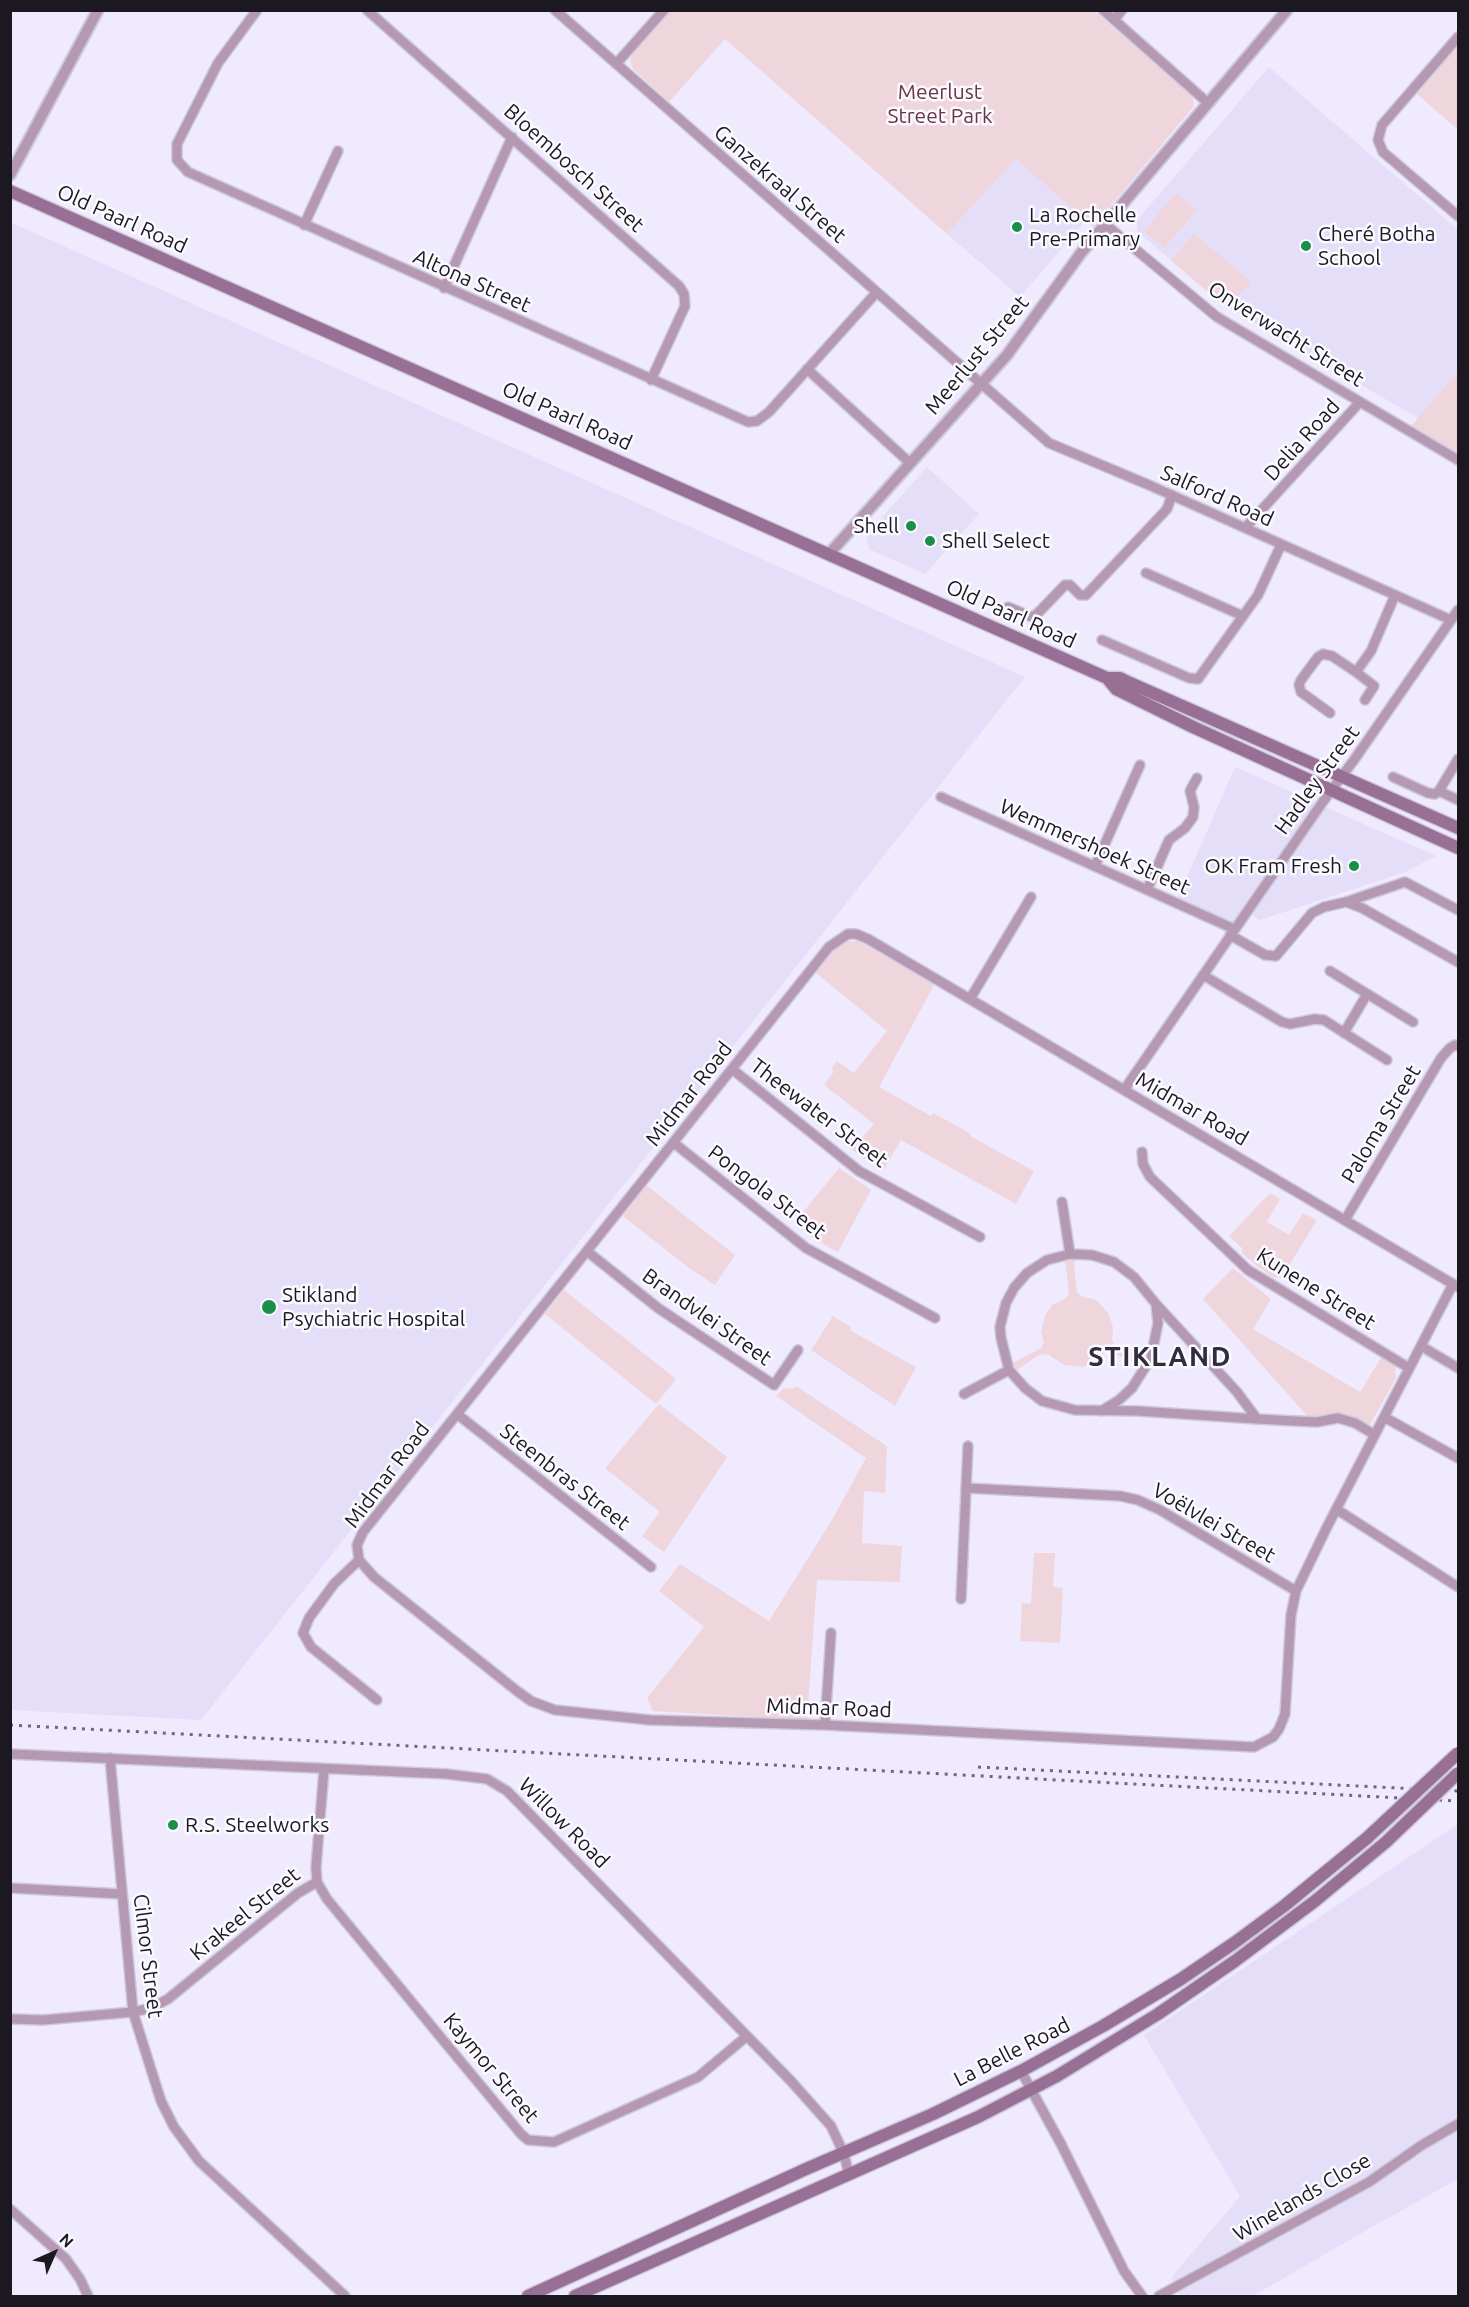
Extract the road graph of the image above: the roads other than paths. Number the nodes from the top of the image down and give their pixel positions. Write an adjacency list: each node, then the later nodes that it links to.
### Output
1 (98, 10): 15 (street)
2 (257, 10): 19 (street, Altona Street)
3 (367, 10): 13 (street, Bloembosch Street)
4 (555, 10): 11 (street, Ganzekraal Street)
5 (664, 10): 11 (street)
6 (1103, 10): 9 (street)
7 (1122, 10): 9 (street)
8 (1287, 10): 12 (street, Meerlust Street)
9 (1114, 20): 12 (street)
10 (1458, 37): 17 (street)
11 (616, 64): 21 (street, Ganzekraal Street)
12 (1208, 103): 18 (street, Meerlust Street)
13 (512, 137): 20 (street); 23 (street, Bloembosch Street)
14 (338, 151): 19 (street)
15 (10, 175)
16 (10, 190): 31 (main road, Old Paarl Road)
17 (1458, 216)
18 (1105, 224): 24 (street, Meerlust Street); 25 (street, Onverwacht Street)
19 (304, 225): 20 (street, Altona Street)
20 (444, 288): 23 (street, Altona Street)
21 (876, 293): 22 (street, Altona Street); 24 (street, Ganzekraal Street)
22 (807, 369): 23 (street, Altona Street); 27 (street)
23 (651, 380)
24 (981, 385): 27 (street, Meerlust Street); 28 (street, Salford Road)
25 (1360, 402): 26 (street, Onverwacht Street); 29 (street, Delia Road)
26 (1458, 460)
27 (910, 463): 31 (street, Meerlust Street)
28 (1172, 495): 29 (street, Salford Road); 34 (street)
29 (1245, 528): 30 (street, Salford Road)
30 (1281, 545): 33 (street, Salford Road); 36 (street)
31 (829, 554): 40 (main road, Old Paarl Road)
32 (1146, 573): 36 (street)
33 (1395, 595): 37 (street, Salford Road); 39 (street)
34 (1008, 607)
35 (1458, 610): 37 (street, Hadley Street)
36 (1243, 616): 38 (street)
37 (1451, 620): 45 (street, Hadley Street)
38 (1102, 640)
39 (1356, 672): 41 (street); 42 (street)
40 (1107, 678): 45 (main road, Old Paarl Road); 48 (main road, Old Paarl Road)
41 (1365, 700)
42 (1330, 713)
43 (1458, 759): 49 (street)
44 (1140, 765): 54 (street)
45 (1341, 777): 48 (street, Hadley Street); 52 (main road, Old Paarl Road)
46 (1393, 777): 49 (street)
47 (1197, 778): 55 (street)
48 (1331, 790): 53 (main road, Old Paarl Road); 59 (street, Hadley Street)
49 (1439, 791): 51 (street)
50 (941, 797): 54 (street, Wemmershoek Street)
51 (1458, 800)
52 (1458, 828)
53 (1458, 848)
54 (1095, 866): 55 (street, Wemmershoek Street)
55 (1148, 890): 59 (street, Wemmershoek Street)
56 (1031, 897): 64 (street)
57 (1346, 902): 58 (street); 59 (street, Wemmershoek Street); 60 (street)
58 (1458, 910)
59 (1232, 932): 62 (street, Hadley Street)
60 (1458, 962)
61 (1330, 971): 63 (street)
62 (1203, 975): 66 (street); 70 (street, Hadley Street)
63 (1367, 994): 65 (street); 66 (street)
64 (970, 999): 69 (street, Midmar Road); 70 (street, Midmar Road)
65 (1413, 1022)
66 (1344, 1033): 68 (street)
67 (1454, 1047): 74 (street, Paloma Street)
68 (1387, 1060)
69 (732, 1069): 71 (street, Midmar Road); 75 (street, Theewater Street)
70 (1124, 1090): 74 (street, Midmar Road)
71 (674, 1143): 76 (street, Midmar Road); 80 (street, Pongola Street)
72 (1142, 1152): 83 (street, Kunene Street)
73 (1062, 1202): 77 (street)
74 (1345, 1220): 78 (street, Midmar Road)
75 (981, 1237)
76 (588, 1252): 82 (street, Brandvlei Street); 88 (street, Midmar Road)
77 (1070, 1254): 79 (street); 85 (street)
78 (1456, 1285): 81 (street, Midmar Road)
79 (1156, 1304): 87 (street); 90 (street)
80 (935, 1318)
81 (1421, 1346): 83 (street, Midmar Road); 84 (street)
82 (798, 1350)
83 (1409, 1368): 89 (street, Midmar Road)
84 (1458, 1368)
85 (1009, 1370): 86 (street); 87 (street)
86 (964, 1394)
87 (1101, 1411): 90 (street)
88 (457, 1414): 96 (street, Midmar Road); 97 (street, Steenbras Street)
89 (1384, 1417): 91 (street, Midmar Road); 93 (street)
90 (1257, 1419): 91 (street)
91 (1375, 1435): 95 (street, Midmar Road)
92 (968, 1446): 94 (street)
93 (1458, 1458)
94 (966, 1488): 99 (street, Voëlvlei Street); 100 (street)
95 (1336, 1509): 98 (street); 99 (street, Midmar Road)
96 (359, 1560): 102 (street); 103 (street, Midmar Road)
97 (651, 1568)
98 (1458, 1587)
99 (1296, 1591): 103 (street, Midmar Road)
100 (961, 1599)
101 (831, 1633): 103 (street)
102 (377, 1700)
103 (825, 1725)
104 (1458, 1753): 115 (main road, La Belle Road, bridge)
105 (10, 1754): 106 (street, Willow Road)
106 (110, 1758): 107 (street, Willow Road); 111 (street, Cilmor Street)
107 (324, 1770): 109 (street, Krakeel Street); 114 (street, Willow Road)
108 (1458, 1773): 116 (main road, La Belle Road, bridge)
109 (317, 1882): 112 (street, Krakeel Street); 114 (street, Kaymor Street)
110 (10, 1888): 111 (street)
111 (121, 1894): 112 (street, Cilmor Street)
112 (133, 2012): 113 (street, Krakeel Street); 122 (street, Cilmor Street)
113 (10, 2019)
114 (747, 2036): 118 (street, Willow Road)
115 (1021, 2071): 116 (street); 118 (main road, La Belle Road)
116 (1031, 2090): 119 (main road, La Belle Road); 125 (street)
117 (1458, 2124): 126 (street, Winelands Close)
118 (844, 2154): 119 (street, Willow Road); 123 (main road, La Belle Road)
119 (849, 2175): 124 (main road, La Belle Road)
120 (10, 2209): 121 (street)
121 (88, 2296)
122 (345, 2296)
123 (528, 2296)
124 (575, 2296)
125 (1142, 2296)
126 (1159, 2296)

